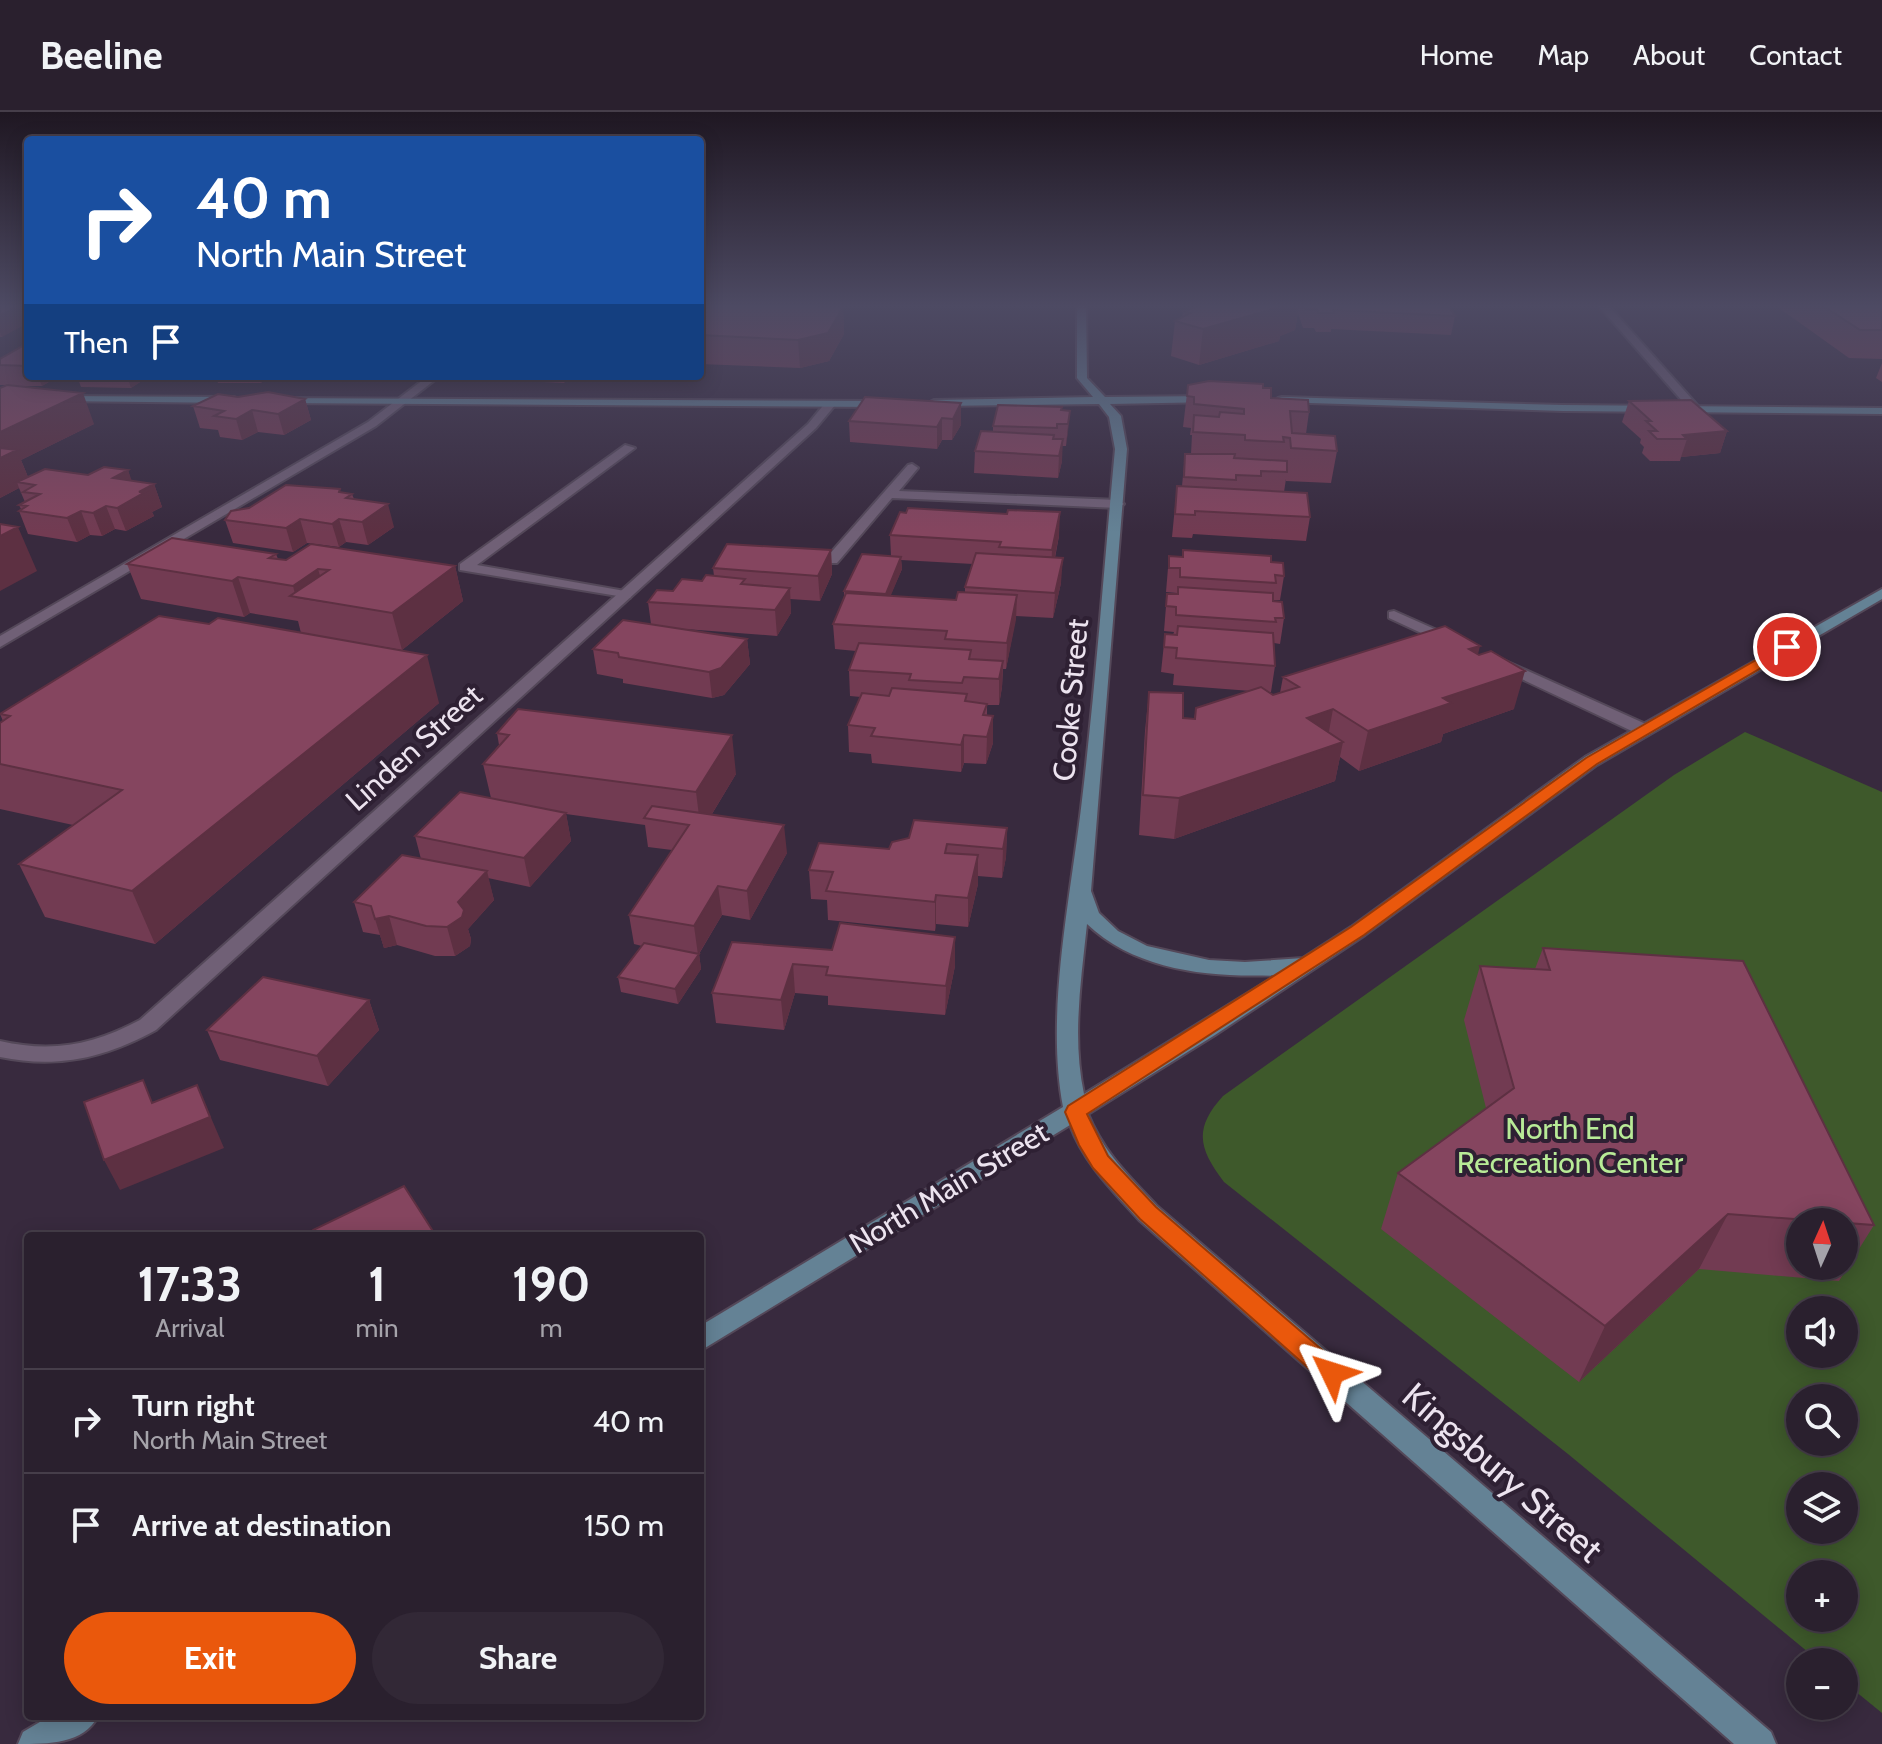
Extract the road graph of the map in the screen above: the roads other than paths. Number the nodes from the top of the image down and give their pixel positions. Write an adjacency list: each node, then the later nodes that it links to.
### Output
1 (429, 381): 10 (street)
2 (1084, 381): 8 (main road, Cooke Street)
3 (1670, 381): 14 (street)
4 (47, 398): 6 (main road)
5 (1230, 399): 8 (main road)
6 (250, 400)
7 (266, 400): 10 (main road)
8 (1100, 400): 11 (main road); 19 (main road, Cooke Street)
9 (1261, 400): 14 (main road)
10 (406, 401): 12 (main road); 24 (street)
11 (922, 403)
12 (830, 404): 13 (main road); 22 (street, Linden Street)
13 (906, 404)
14 (1695, 409): 15 (main road)
15 (1882, 411)
16 (629, 448): 22 (street)
17 (912, 468): 18 (street)
18 (889, 494): 19 (street); 20 (street)
19 (1118, 504): 26 (main road, Cooke Street)
20 (832, 560)
21 (1882, 593): 25 (main road, North Main Street)
22 (625, 595): 28 (street, Linden Street)
23 (1394, 615): 25 (street)
24 (0, 642)
25 (1642, 729): 27 (main road, North Main Street)
26 (1080, 882): 27 (main road); 29 (main road, Cooke Street)
27 (1320, 957): 29 (main road, North Main Street)
28 (0, 1049)
29 (1076, 1112): 30 (main road, North Main Street); 33 (main road, Kingsbury Street)
30 (704, 1338)
31 (74, 1720): 32 (main road)
32 (35, 1744)
33 (1759, 1744)

